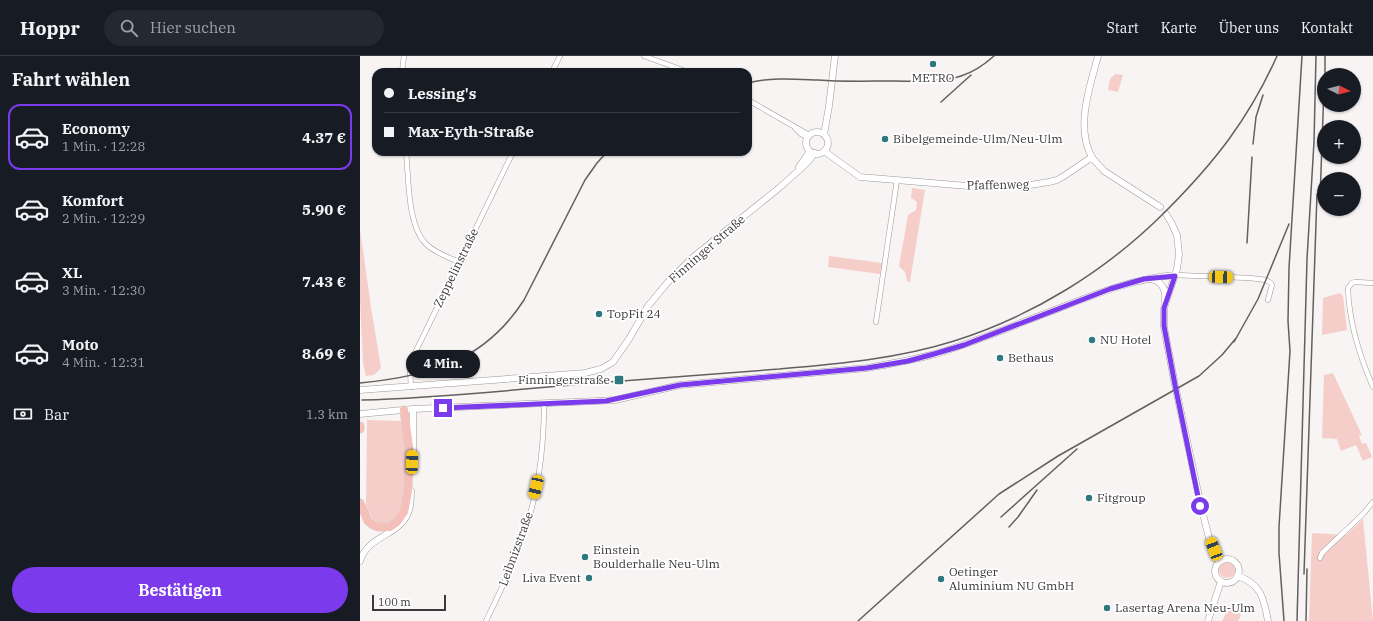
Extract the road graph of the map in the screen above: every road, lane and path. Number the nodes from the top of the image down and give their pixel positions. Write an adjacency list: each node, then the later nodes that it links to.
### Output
1 (404, 56): 6 (street)
2 (560, 56): 7 (street)
3 (644, 56): 8 (street)
4 (835, 56): 10 (street)
5 (1098, 56): 16 (street)
6 (402, 68)
7 (554, 68)
8 (677, 68)
9 (752, 102): 11 (street)
10 (823, 134): 11 (street); 12 (street)
11 (808, 136): 13 (street)
12 (825, 149): 13 (street); 17 (street, Pfaffenweg)
13 (812, 152): 27 (street, Finninger Straße)
14 (406, 156): 20 (street)
15 (511, 156): 20 (street, Zeppelinstraße)
16 (1092, 157): 17 (street, Pfaffenweg); 18 (street)
17 (897, 180): 26 (street)
18 (1160, 208)
19 (1166, 214): 21 (street)
20 (459, 262): 27 (street, Zeppelinstraße)
21 (1175, 276): 22 (street); 24 (street); 25 (street)
22 (1144, 279): 25 (street); 30 (street)
23 (1373, 283): 28 (street)
24 (1268, 300)
25 (1164, 308): 38 (street)
26 (876, 322)
27 (411, 387): 29 (street)
28 (1373, 387)
29 (360, 390)
30 (544, 404): 31 (street); 41 (street, Leibnizstraße)
31 (413, 409): 32 (street); 37 (street)
32 (404, 410): 33 (street); 35 (highway)
33 (360, 414)
34 (1373, 502): 36 (street)
35 (360, 503)
36 (1320, 558)
37 (360, 561)
38 (1220, 561): 39 (street); 40 (street)
39 (1237, 576): 40 (street); 43 (street)
40 (1221, 581): 42 (street)
41 (486, 621)
42 (1208, 621)
43 (1268, 621)

